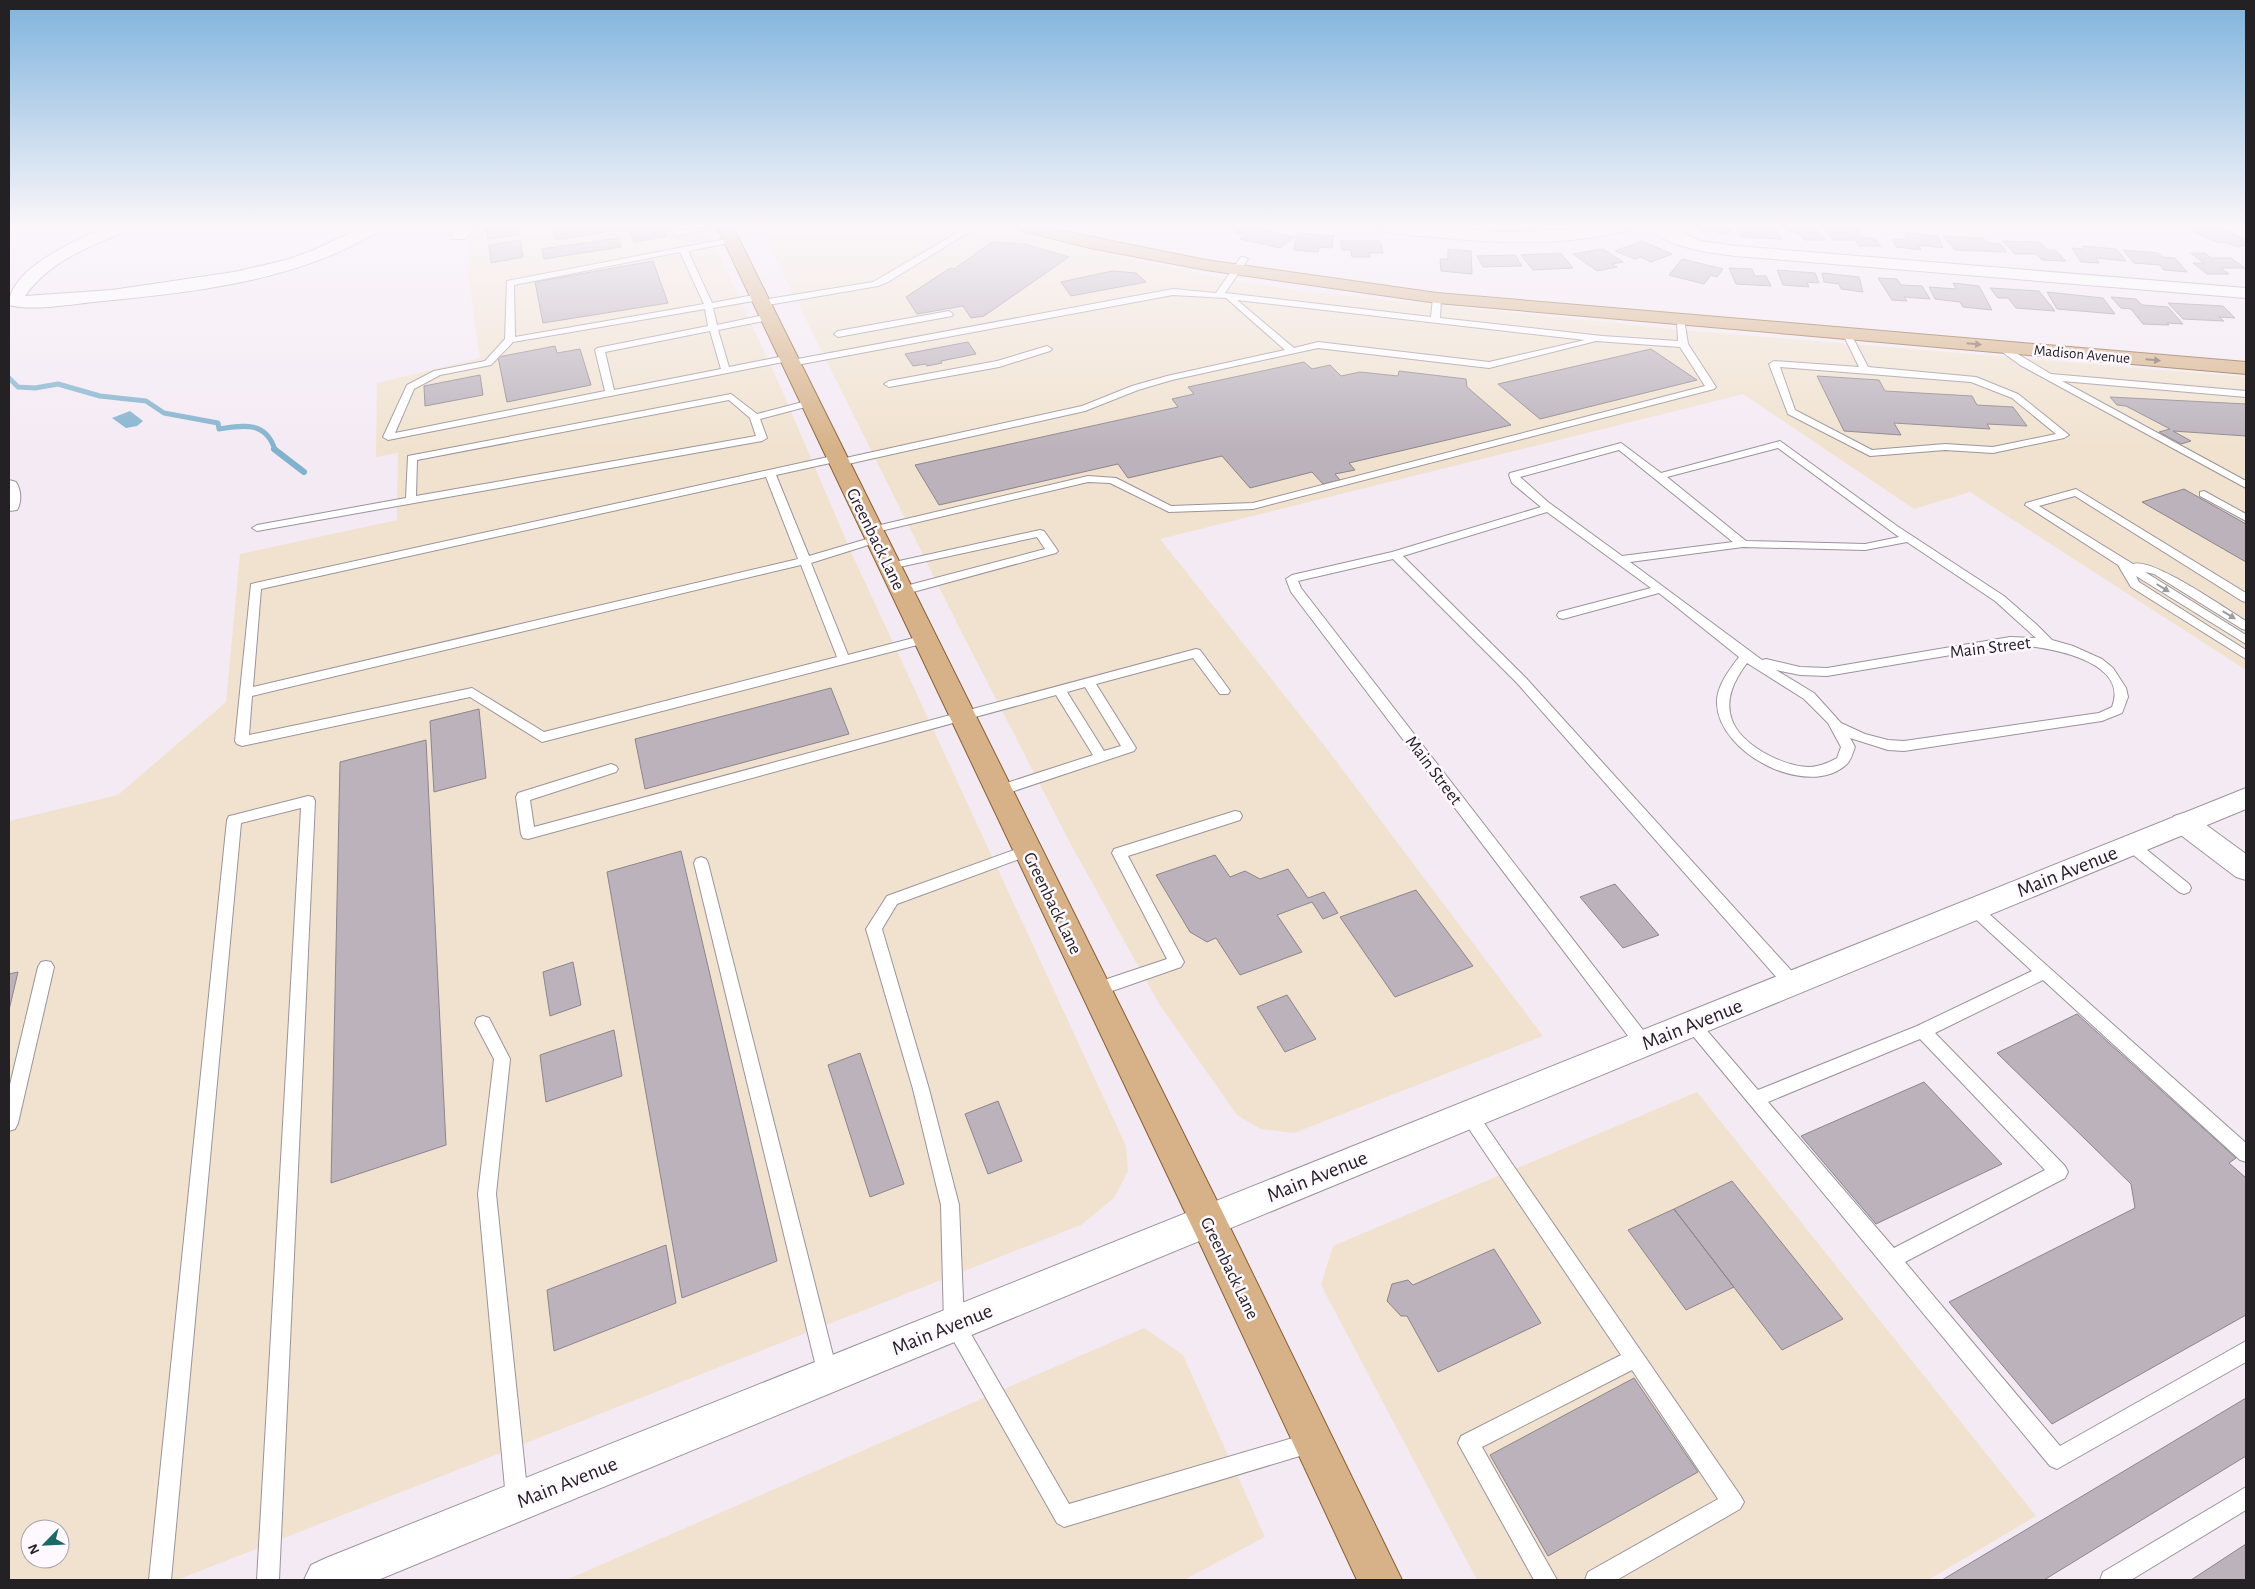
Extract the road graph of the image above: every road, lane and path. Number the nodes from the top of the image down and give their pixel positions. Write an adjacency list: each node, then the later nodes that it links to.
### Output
1 (510, 301): 20 (lane)
2 (707, 301): 11 (lane)
3 (760, 301): 12 (main road, Greenback Lane)
4 (788, 301): 12 (lane)
5 (1116, 301): 26 (lane)
6 (1231, 301): 24 (lane)
7 (1276, 301): 14 (lane)
8 (1437, 301): 14 (lane)
9 (1472, 301): 15 (main road, Madison Avenue)
10 (1643, 301): 25 (main road, Madison Avenue)
11 (708, 304): 12 (lane); 16 (lane); 20 (lane)
12 (763, 306): 16 (lane); 26 (main road, Greenback Lane)
13 (949, 314): 17 (lane)
14 (1436, 320): 19 (lane)
15 (1681, 320): 18 (main road, Madison Avenue); 21 (lane)
16 (713, 328): 28 (lane); 32 (lane)
17 (838, 334)
18 (1848, 334): 22 (main road, Madison Avenue, one-way to 22); 29 (lane)
19 (1602, 339): 21 (lane); 24 (lane)
20 (510, 340): 32 (lane)
21 (1683, 344): 47 (lane)
22 (2001, 347): 27 (main road, Madison Avenue, one-way to 27); 30 (lane)
23 (1047, 349): 31 (lane)
24 (1292, 351): 36 (lane)
25 (2246, 352)
26 (790, 361): 28 (lane); 34 (main road, Greenback Lane)
27 (2246, 368)
28 (726, 370): 32 (lane)
29 (1865, 370): 29 (lane)
30 (2046, 376): 33 (lane); 39 (lane)
31 (889, 384)
32 (610, 393)
33 (2246, 394)
34 (810, 403): 35 (lane); 36 (main road, Greenback Lane)
35 (755, 417): 42 (lane); 42 (lane)
36 (838, 460): 37 (lane); 47 (main road, Greenback Lane)
37 (770, 473): 52 (lane); 69 (lane)
38 (1660, 476): 44 (lane, Main Street); 48 (lane); 49 (lane, Main Street)
39 (2246, 485)
40 (9, 486): 43 (street)
41 (2204, 494): 45 (lane)
42 (410, 501): 46 (lane)
43 (9, 505)
44 (1548, 508): 50 (lane, Main Street); 51 (lane, Main Street)
45 (2246, 518)
46 (258, 528)
47 (874, 534): 52 (lane); 54 (main road, Greenback Lane)
48 (1909, 538): 49 (lane); 62 (lane)
49 (1743, 544): 51 (lane)
50 (1396, 555): 86 (lane); 91 (lane, Main Street)
51 (1620, 560): 55 (lane, Main Street)
52 (805, 561): 65 (lane); 69 (lane)
53 (2122, 562): 57 (lane); 59 (lane, one-way to 59); 61 (lane, one-way to 61); 63 (lane)
54 (890, 566): 56 (main road, Greenback Lane); 56 (lane)
55 (1660, 589): 58 (lane); 64 (lane, Main Street)
56 (902, 591): 60 (main road, Greenback Lane)
57 (2246, 598)
58 (1563, 615)
59 (2246, 626)
60 (925, 639): 65 (lane); 70 (main road, Greenback Lane)
61 (2246, 640)
62 (2047, 642): 64 (lane, Main Street); 71 (lane, Main Street)
63 (2246, 655)
64 (1746, 656): 71 (lane, Main Street); 71 (lane, Main Street)
65 (844, 660): 69 (lane)
66 (1087, 682): 67 (lane); 68 (lane); 72 (lane)
67 (1058, 689): 70 (lane); 72 (lane)
68 (1224, 691)
69 (246, 693)
70 (962, 715): 73 (lane); 74 (main road, Greenback Lane)
71 (1836, 726)
72 (1101, 757): 74 (lane)
73 (611, 769)
74 (999, 791): 79 (main road, Greenback Lane)
75 (2246, 798): 77 (street, Main Avenue)
76 (1234, 816): 87 (lane)
77 (2184, 823): 78 (street, Main Avenue); 81 (street)
78 (2130, 845): 82 (lane); 83 (street, Main Avenue)
79 (1028, 850): 87 (main road, Greenback Lane); 98 (lane)
80 (701, 863): 101 (lane)
81 (2246, 869)
82 (2184, 888)
83 (1974, 909): 85 (lane); 86 (street, Main Avenue)
84 (46, 967): 94 (lane)
85 (2044, 972): 90 (lane); 95 (lane)
86 (1792, 983): 89 (street, Main Avenue)
87 (1095, 990): 96 (main road, Greenback Lane)
88 (483, 1023): 104 (lane)
89 (1691, 1024): 91 (street, Main Avenue); 92 (lane)
90 (1923, 1031): 92 (lane); 97 (lane)
91 (1644, 1044): 93 (street, Main Avenue)
92 (1755, 1099): 97 (lane)
93 (1469, 1115): 96 (street, Main Avenue); 100 (lane)
94 (9, 1123)
95 (2246, 1154)
96 (1208, 1221): 98 (street, Main Avenue); 102 (main road, Greenback Lane)
97 (1890, 1259): 99 (lane)
98 (954, 1324): 101 (street, Main Avenue); 102 (lane)
99 (2246, 1351)
100 (1635, 1358): 110 (lane); 111 (lane)
101 (828, 1375): 104 (street, Main Avenue)
102 (1313, 1442): 109 (main road, Greenback Lane)
103 (2246, 1498): 112 (lane)
104 (518, 1503): 105 (street, Main Avenue)
105 (388, 1568): 108 (street, Main Avenue)
106 (160, 1580): 107 (lane)
107 (268, 1580)
108 (326, 1580)
109 (1380, 1580)
110 (1546, 1580)
111 (1596, 1580)
112 (2111, 1580)

